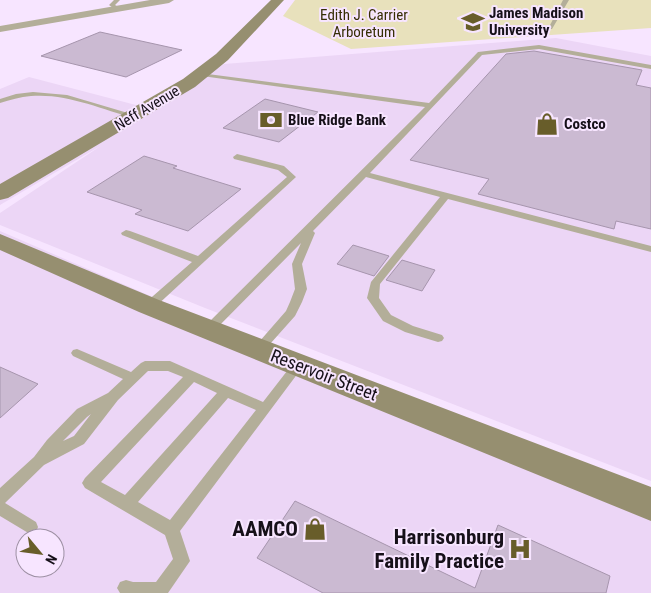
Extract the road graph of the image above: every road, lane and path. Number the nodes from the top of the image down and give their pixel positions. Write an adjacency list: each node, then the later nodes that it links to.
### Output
1 (169, 0): 4 (street)
2 (278, 0): 8 (main road, Neff Avenue)
3 (566, 0): 5 (lane)
4 (117, 4): 6 (street)
5 (550, 28)
6 (0, 29)
7 (651, 66): 10 (lane)
8 (202, 74): 10 (lane); 11 (main road, Neff Avenue)
9 (0, 101): 11 (lane)
10 (430, 106): 13 (lane)
11 (134, 116): 14 (main road, Neff Avenue)
12 (238, 157): 20 (lane)
13 (364, 174): 15 (lane); 16 (lane)
14 (0, 193)
15 (445, 196): 19 (lane); 23 (lane)
16 (316, 222): 22 (lane); 24 (lane)
17 (126, 233): 20 (lane)
18 (0, 241): 21 (main road, Reservoir Street)
19 (651, 249)
20 (200, 261): 21 (lane)
21 (150, 306): 22 (main road, Reservoir Street)
22 (208, 330): 24 (main road, Reservoir Street)
23 (438, 338)
24 (258, 350): 26 (main road, Reservoir Street)
25 (77, 353): 28 (lane)
26 (298, 366): 30 (lane); 33 (main road, Reservoir Street)
27 (192, 376): 28 (lane); 29 (lane); 32 (lane)
28 (132, 378): 31 (lane)
29 (226, 391): 30 (lane); 32 (lane)
30 (264, 408): 36 (lane)
31 (0, 498)
32 (127, 504): 36 (lane)
33 (651, 504)
34 (0, 508): 35 (lane)
35 (30, 527)
36 (172, 530): 37 (lane)
37 (126, 588)

